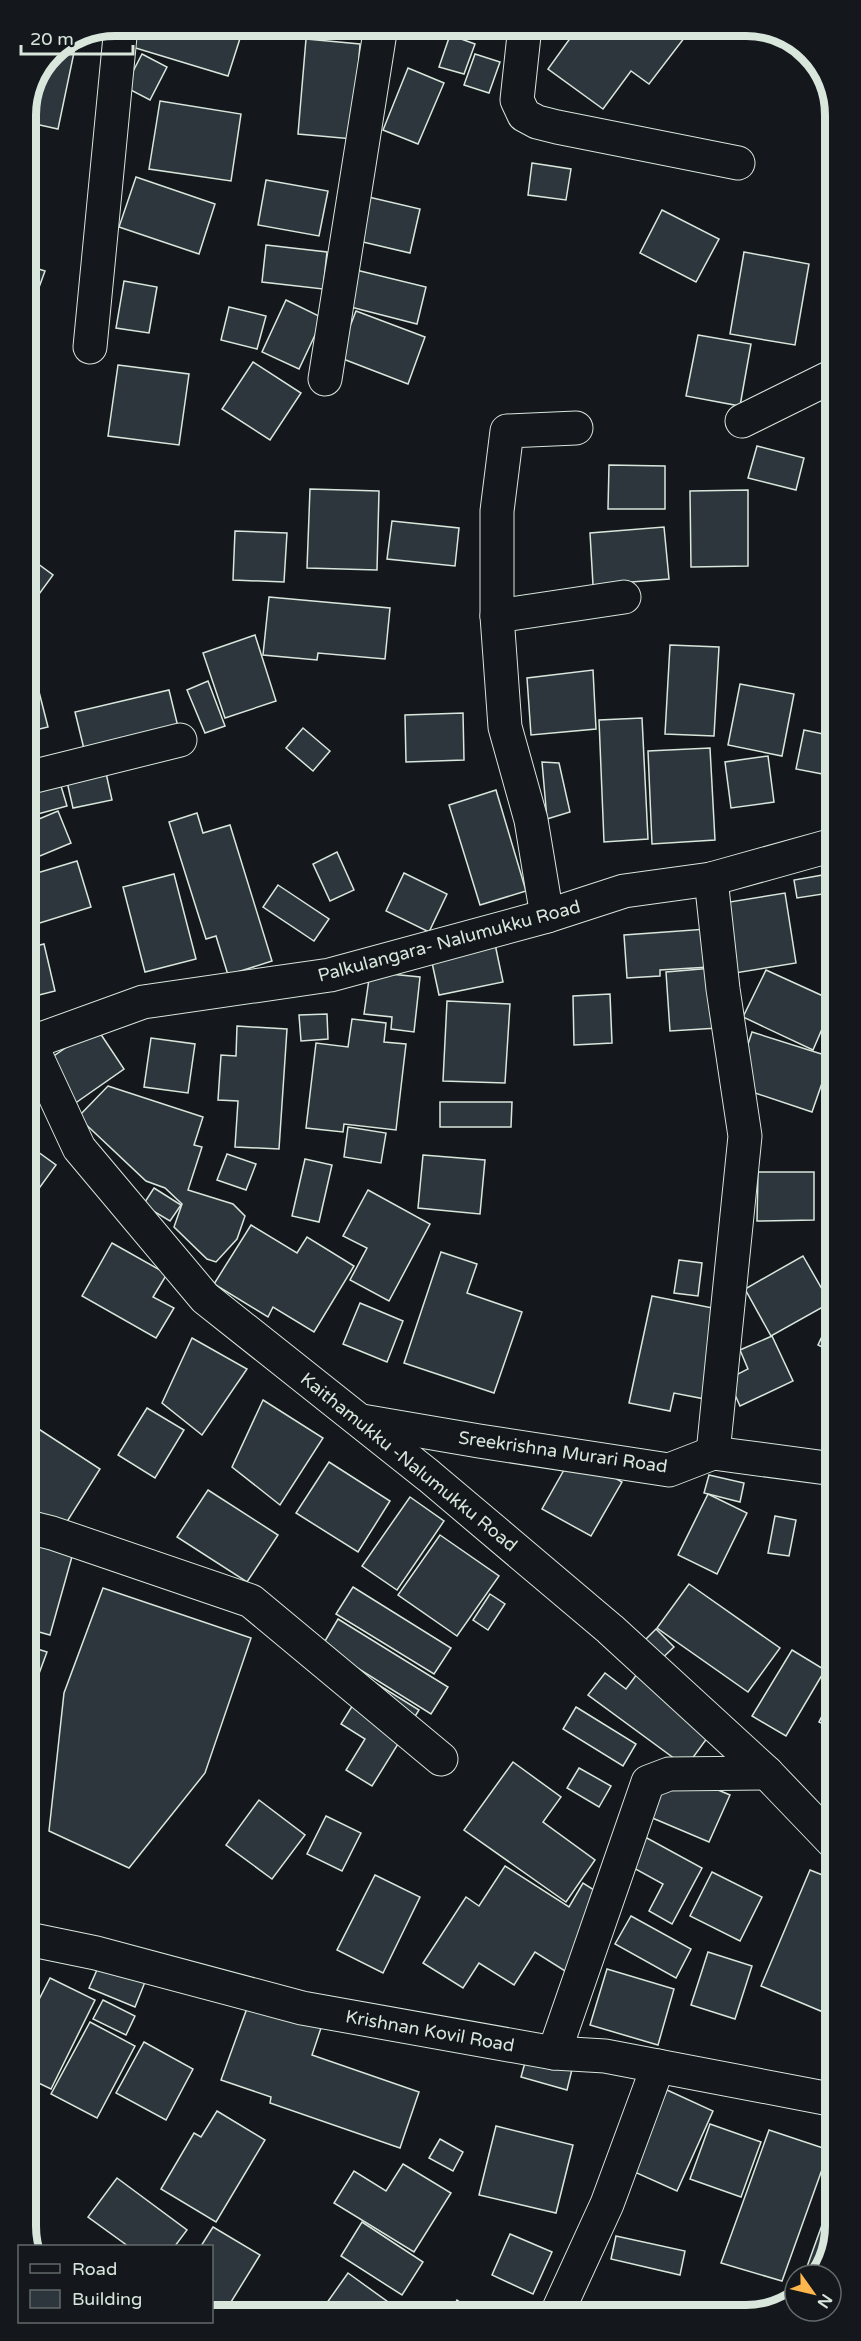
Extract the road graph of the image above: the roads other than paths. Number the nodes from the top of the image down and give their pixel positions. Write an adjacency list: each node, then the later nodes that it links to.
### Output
1 (120, 36): 5 (street)
2 (379, 36): 6 (street)
3 (524, 36): 4 (street)
4 (738, 163)
5 (90, 347)
6 (325, 379)
7 (825, 380): 8 (street)
8 (742, 421)
9 (576, 428): 11 (street)
10 (624, 597): 11 (street)
11 (497, 616): 16 (street)
12 (180, 740): 13 (street)
13 (36, 776)
14 (825, 846): 15 (street, Palkulangara- Nalumukku Road)
15 (711, 879): 16 (street, Palkulangara- Nalumukku Road); 20 (street)
16 (547, 916): 17 (street, Palkulangara- Nalumukku Road)
17 (36, 1038)
18 (36, 1058): 19 (street, Kaithamukku -Nalumukku Road)
19 (361, 1421): 20 (street, Sreekrishna Murari Road); 24 (street, Kaithamukku -Nalumukku Road)
20 (712, 1453): 21 (street, Sreekrishna Murari Road)
21 (825, 1468)
22 (36, 1529): 23 (street)
23 (441, 1759)
24 (767, 1773): 25 (street, Kaithamukku -Nalumukku Road); 27 (street)
25 (825, 1834)
26 (36, 1942): 27 (street, Krishnan Kovil Road)
27 (554, 2053): 28 (street, Krishnan Kovil Road)
28 (658, 2066): 29 (street, Krishnan Kovil Road); 30 (street)
29 (825, 2098)
30 (561, 2305)

